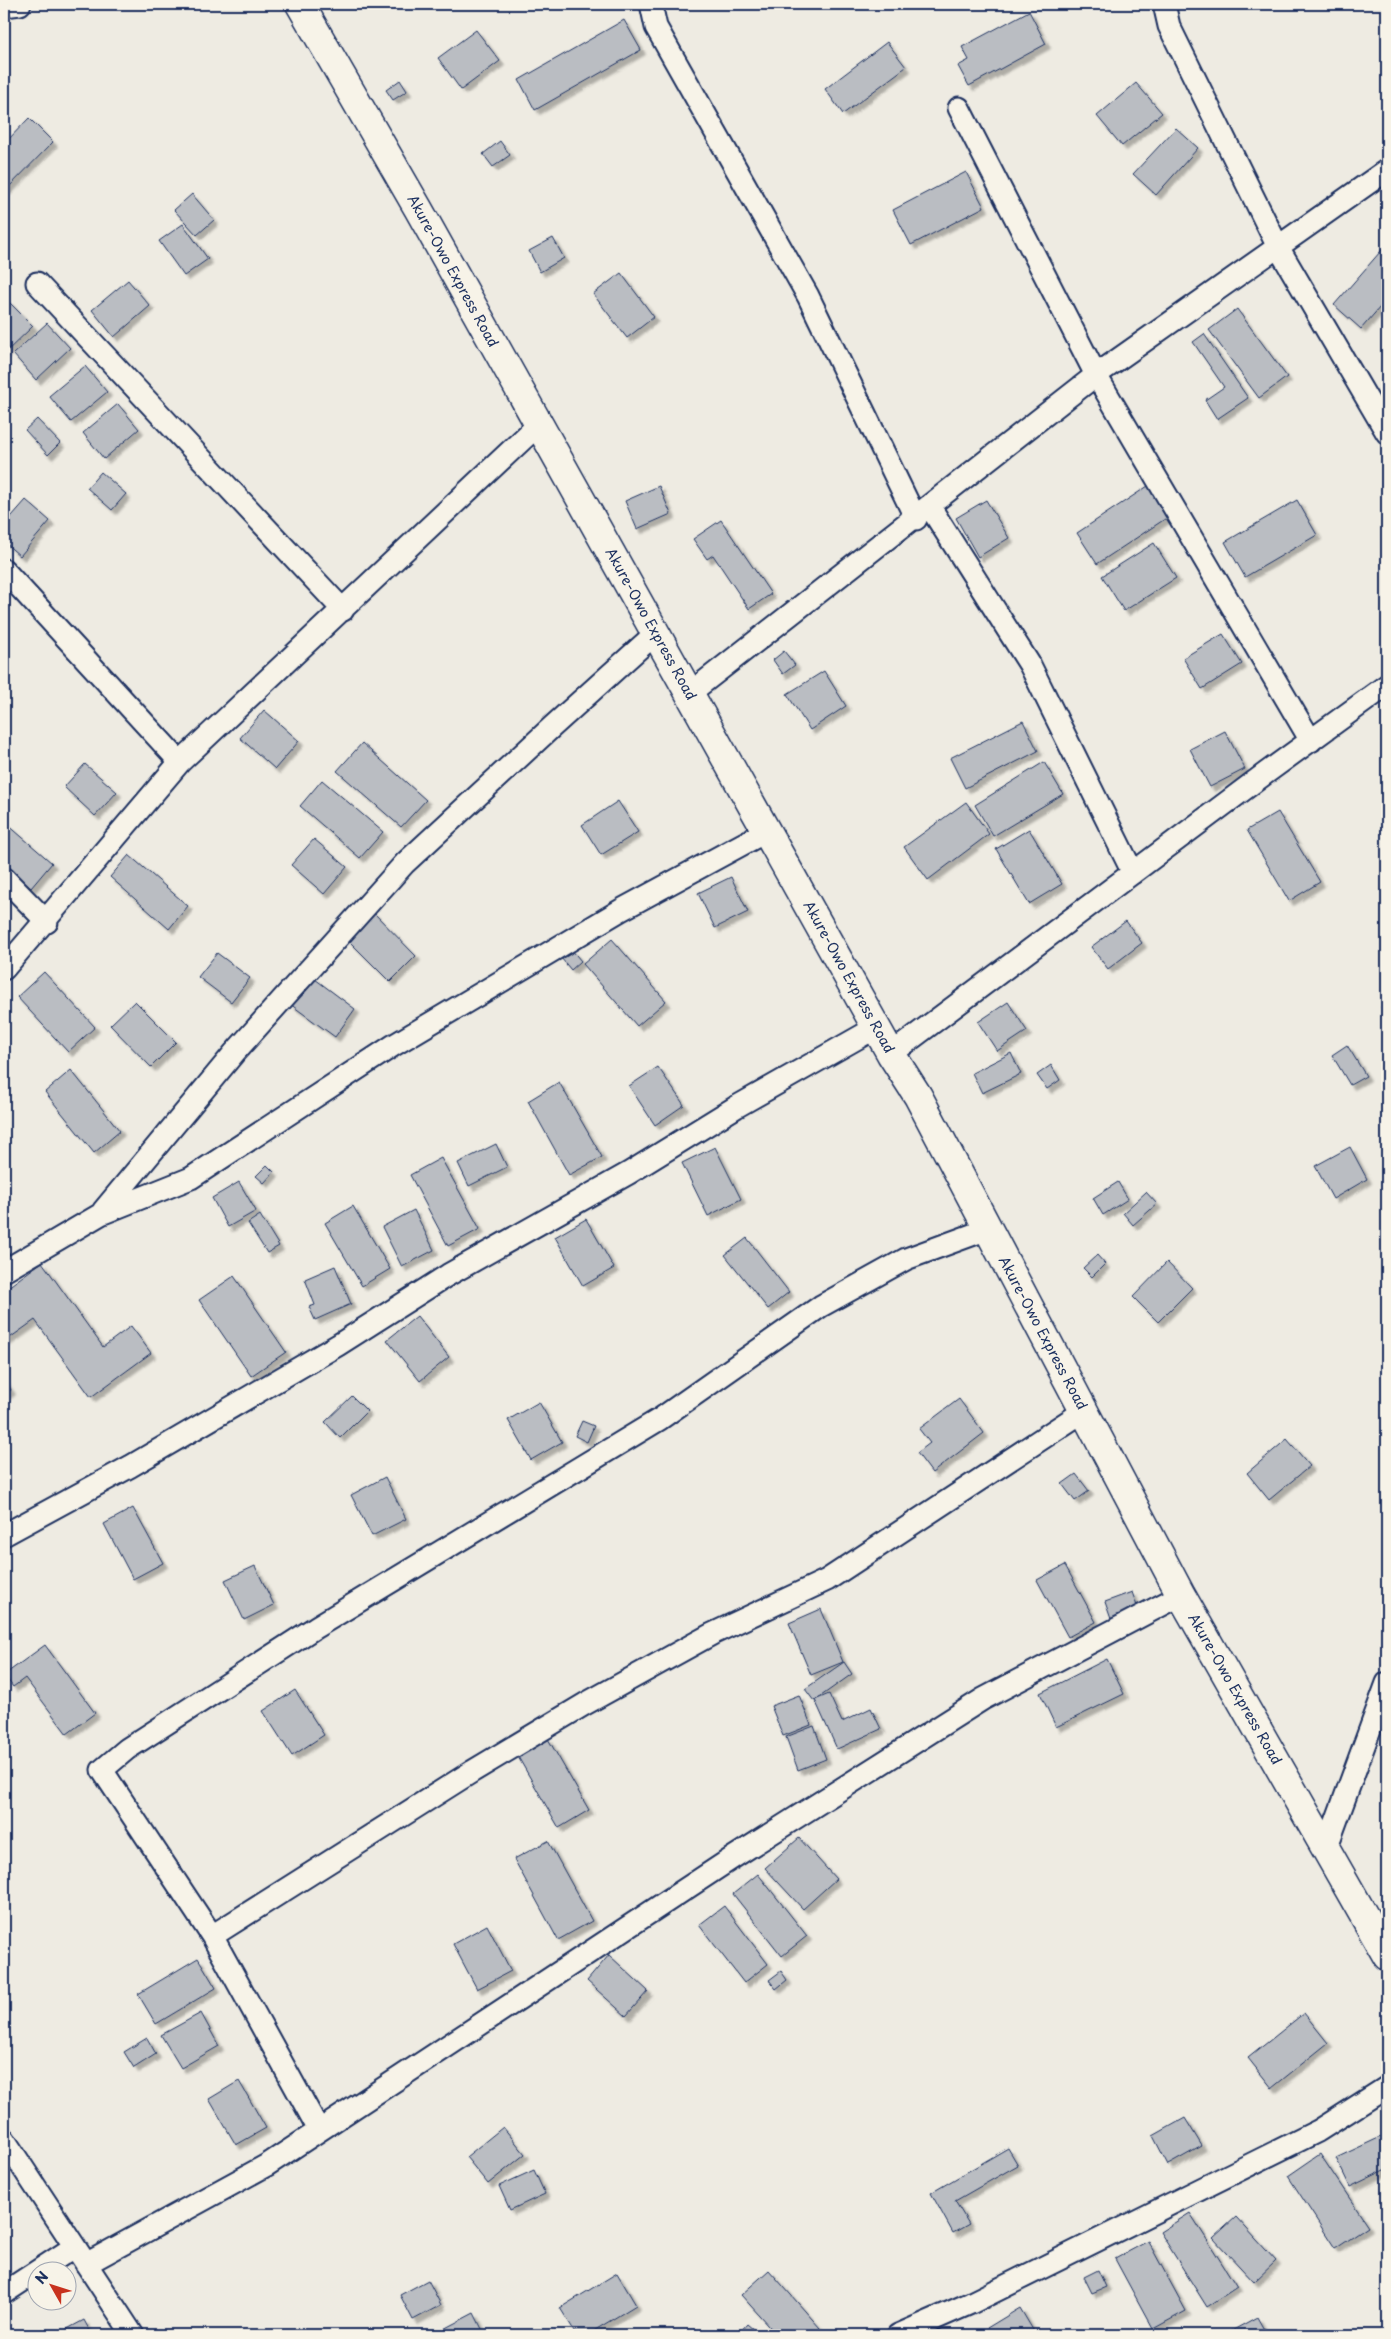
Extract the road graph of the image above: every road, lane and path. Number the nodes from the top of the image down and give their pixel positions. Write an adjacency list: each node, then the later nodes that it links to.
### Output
1 (20, 4): 5 (street)
2 (300, 4): 11 (highway, Akure-Owo Express Road)
3 (651, 4): 13 (street)
4 (1164, 4): 8 (street)
5 (4, 6)
6 (959, 108): 10 (street)
7 (1387, 170): 8 (street)
8 (1278, 247): 10 (street); 12 (street)
9 (37, 283): 15 (street)
10 (1096, 375): 13 (street); 19 (street)
11 (539, 424): 15 (street); 16 (highway, Akure-Owo Express Road)
12 (1387, 433)
13 (923, 513): 18 (street); 22 (street)
14 (4, 570): 20 (street)
15 (342, 610): 20 (street)
16 (656, 633): 18 (highway, Akure-Owo Express Road); 28 (street)
17 (1387, 685): 19 (street)
18 (690, 693): 21 (highway, Akure-Owo Express Road)
19 (1311, 740): 22 (street)
20 (180, 762): 24 (street)
21 (767, 831): 26 (highway, Akure-Owo Express Road); 28 (street)
22 (1133, 873): 27 (street)
23 (4, 878): 24 (street)
24 (46, 922): 25 (street)
25 (4, 969)
26 (876, 1028): 27 (highway, Akure-Owo Express Road); 32 (street)
27 (891, 1054): 29 (highway, Akure-Owo Express Road)
28 (101, 1214): 30 (street)
29 (988, 1229): 31 (highway, Akure-Owo Express Road); 36 (street)
30 (4, 1271)
31 (1084, 1411): 33 (highway, Akure-Owo Express Road); 36 (street)
32 (4, 1535)
33 (1181, 1595): 35 (highway, Akure-Owo Express Road); 39 (street)
34 (1387, 1683): 35 (street)
35 (1326, 1849): 37 (highway, Akure-Owo Express Road)
36 (212, 1936): 39 (street)
37 (1387, 1956)
38 (1387, 2087): 44 (street)
39 (320, 2130): 41 (street)
40 (4, 2139): 41 (street)
41 (80, 2255): 42 (street); 43 (street)
42 (4, 2293)
43 (133, 2335)
44 (898, 2335)

